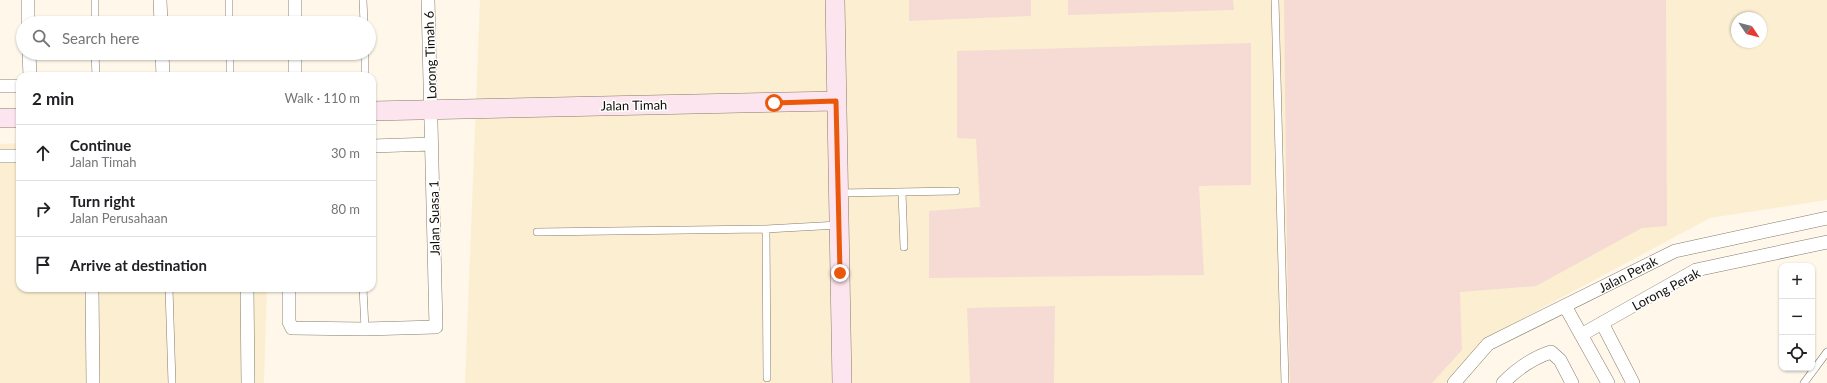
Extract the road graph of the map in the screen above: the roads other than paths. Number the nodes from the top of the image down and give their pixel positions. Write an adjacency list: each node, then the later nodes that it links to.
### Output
1 (28, 0): 10 (street)
2 (95, 0): 11 (lane)
3 (160, 0): 12 (street)
4 (229, 0): 13 (lane)
5 (295, 0): 14 (street)
6 (363, 0): 15 (lane)
7 (428, 0): 31 (street, Lorong Timah 6)
8 (835, 0): 30 (street)
9 (1275, 0): 64 (lane)
10 (28, 16)
11 (95, 16)
12 (161, 16)
13 (229, 16)
14 (295, 16)
15 (364, 16)
16 (29, 60): 22 (street)
17 (95, 60): 23 (lane)
18 (162, 60): 24 (street)
19 (230, 60): 25 (lane)
20 (295, 60): 26 (street)
21 (365, 60): 27 (lane)
22 (30, 72)
23 (96, 72)
24 (163, 72)
25 (230, 72)
26 (295, 72)
27 (365, 72)
28 (0, 86): 29 (street)
29 (16, 86)
30 (836, 101): 31 (street, Jalan Timah); 41 (street)
31 (432, 109): 32 (street, Jalan Timah); 35 (street, Jalan Suasa 1)
32 (376, 111)
33 (0, 118): 34 (street)
34 (16, 118)
35 (432, 144): 36 (street); 55 (street, Jalan Suasa 1)
36 (376, 146)
37 (0, 156): 38 (street)
38 (16, 156)
39 (956, 190): 40 (lane)
40 (902, 192): 41 (lane); 47 (lane)
41 (838, 193): 43 (street)
42 (1827, 218): 53 (street, Jalan Perak)
43 (839, 225): 44 (lane); 63 (street)
44 (766, 229): 45 (lane); 58 (lane)
45 (537, 232)
46 (1827, 242): 54 (street, Lorong Perak)
47 (904, 247)
48 (92, 292): 60 (street)
49 (170, 292): 61 (lane)
50 (247, 292): 62 (street)
51 (289, 292): 55 (street)
52 (363, 292): 55 (lane)
53 (1565, 306): 56 (street); 65 (street, Jalan Perak)
54 (1602, 323): 56 (street, Lorong Perak); 68 (street)
55 (365, 329)
56 (1581, 335): 67 (street)
57 (1827, 352): 69 (lane)
58 (767, 378)
59 (1505, 382): 66 (street)
60 (93, 383)
61 (172, 383)
62 (248, 383)
63 (842, 383)
64 (1285, 383)
65 (1454, 383)
66 (1572, 383)
67 (1608, 383)
68 (1633, 383)
69 (1804, 383)

